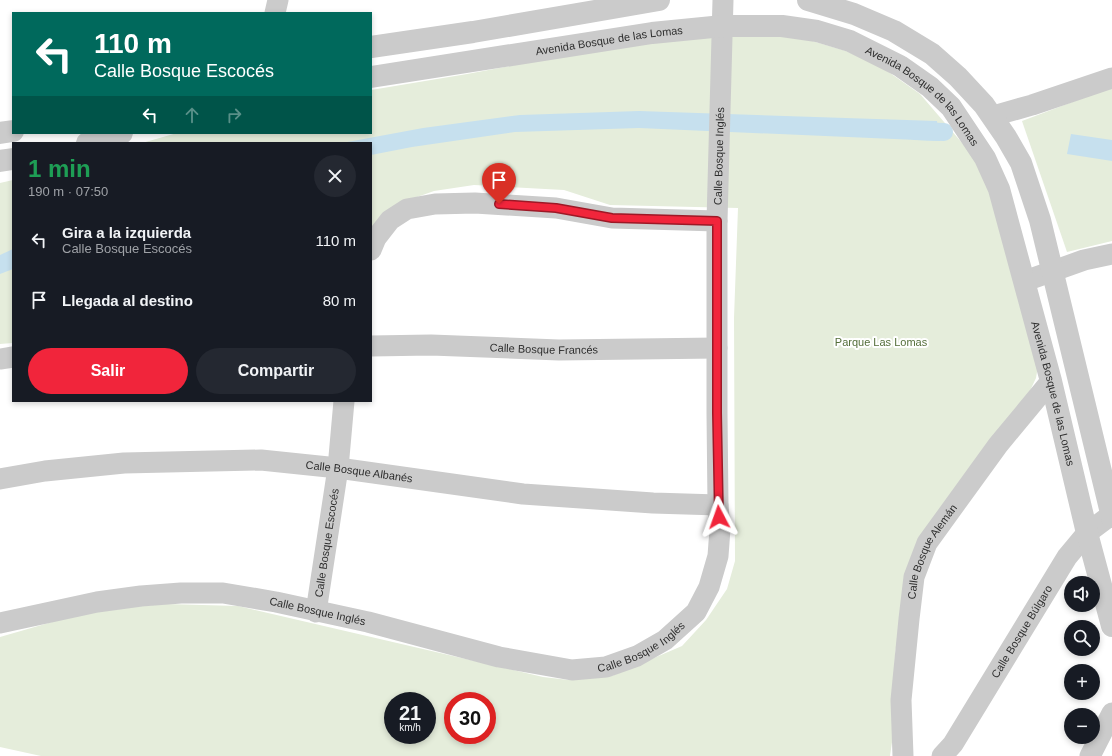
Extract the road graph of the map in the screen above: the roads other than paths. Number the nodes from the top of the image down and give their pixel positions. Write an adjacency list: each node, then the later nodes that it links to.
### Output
1 (278, 0): 5 (street)
2 (659, 0): 7 (street)
3 (722, 0): 6 (street, Calle Bosque Inglés)
4 (808, 0): 12 (street)
5 (275, 12)
6 (723, 26): 9 (street, Avenida Bosque de las Lomas); 19 (street, Calle Bosque Inglés); 23 (street, Avenida Bosque de las Lomas)
7 (411, 42): 8 (street); 9 (street)
8 (372, 47)
9 (412, 70): 10 (street, Avenida Bosque de las Lomas)
10 (372, 78)
11 (1112, 78): 12 (street)
12 (993, 116): 22 (street)
13 (12, 131): 14 (street)
14 (0, 133)
15 (118, 134): 16 (street)
16 (90, 142)
17 (12, 159): 18 (street)
18 (0, 161)
19 (717, 221): 20 (street); 25 (street, Calle Bosque Inglés)
20 (372, 248)
21 (1112, 254): 22 (street)
22 (1053, 271): 23 (street); 33 (street)
23 (1025, 281): 28 (street, Avenida Bosque de las Lomas)
24 (372, 346): 25 (street, Calle Bosque Francés)
25 (717, 348): 32 (street, Calle Bosque Inglés)
26 (12, 357): 27 (street)
27 (0, 359)
28 (1051, 381): 34 (street, Avenida Bosque de las Lomas); 39 (street, Calle Bosque Alemán)
29 (344, 402): 30 (street, Calle Bosque Escocés)
30 (338, 468): 31 (street, Calle Bosque Albanés); 32 (street, Calle Bosque Albanés); 35 (street, Calle Bosque Escocés)
31 (0, 479)
32 (718, 505): 35 (street, Calle Bosque Inglés)
33 (1112, 516): 34 (street, Calle Bosque Búlgaro)
34 (1087, 533): 37 (street, Avenida Bosque de las Lomas); 40 (street, Calle Bosque Búlgaro)
35 (316, 612): 36 (street, Calle Bosque Inglés)
36 (0, 623)
37 (1112, 626)
38 (1112, 714): 41 (street)
39 (903, 756)
40 (942, 756)
41 (1090, 756)

